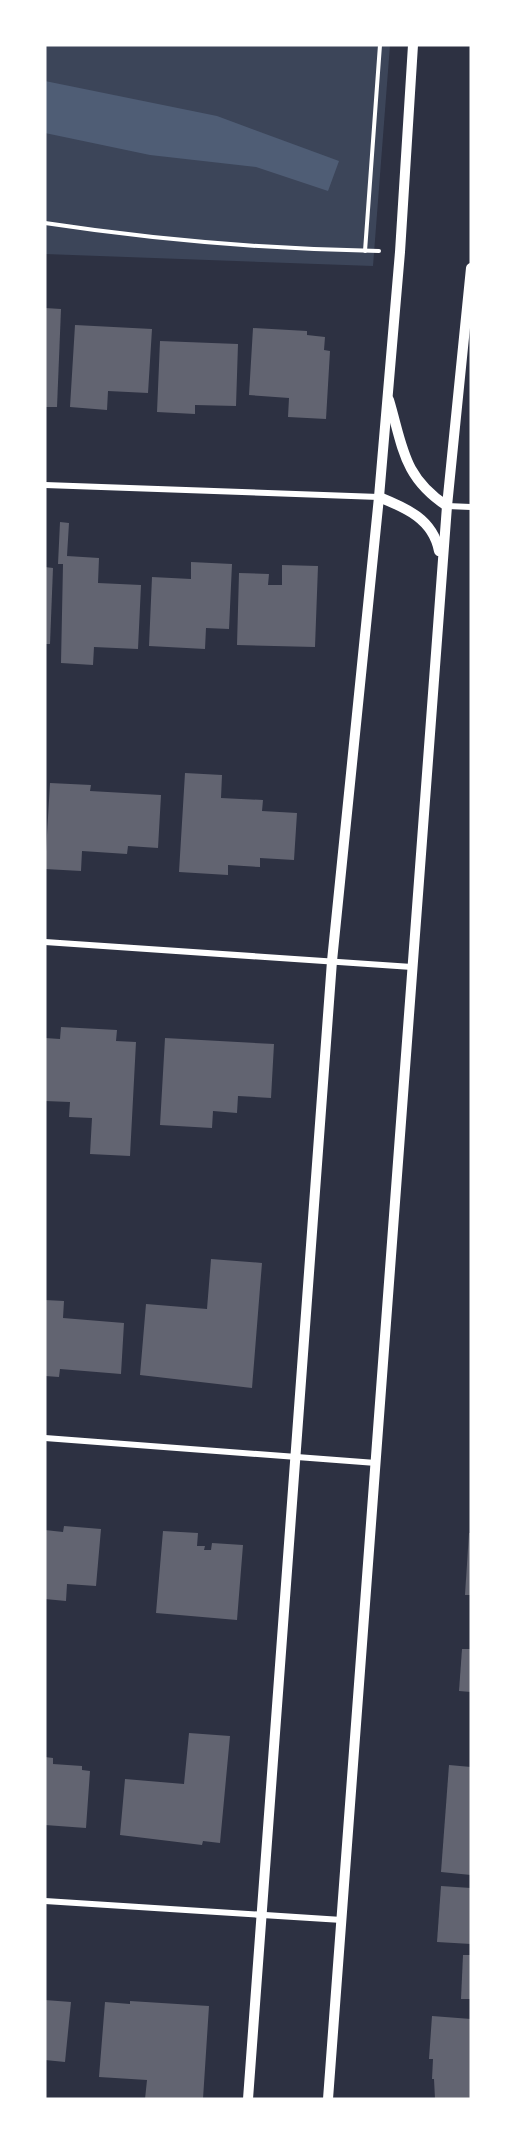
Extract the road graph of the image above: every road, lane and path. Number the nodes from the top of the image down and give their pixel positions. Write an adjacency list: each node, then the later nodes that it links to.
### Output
1 (380, 45): 4 (path)
2 (413, 45): 5 (street)
3 (45, 223): 4 (path)
4 (365, 251): 5 (path)
5 (400, 252): 7 (street)
6 (471, 268): 10 (street)
7 (388, 394): 9 (street); 10 (street)
8 (45, 485): 9 (street)
9 (379, 497): 12 (street); 14 (street)
10 (447, 506): 11 (street); 12 (street)
11 (471, 507)
12 (442, 567): 15 (street)
13 (45, 942): 14 (street)
14 (332, 961): 15 (street); 17 (street)
15 (412, 967): 18 (street)
16 (45, 1438): 17 (street)
17 (295, 1456): 18 (street); 20 (street)
18 (376, 1463): 21 (street)
19 (45, 1901): 20 (street)
20 (262, 1915): 21 (street); 22 (street)
21 (342, 1920): 23 (street)
22 (248, 2099)
23 (328, 2099)

